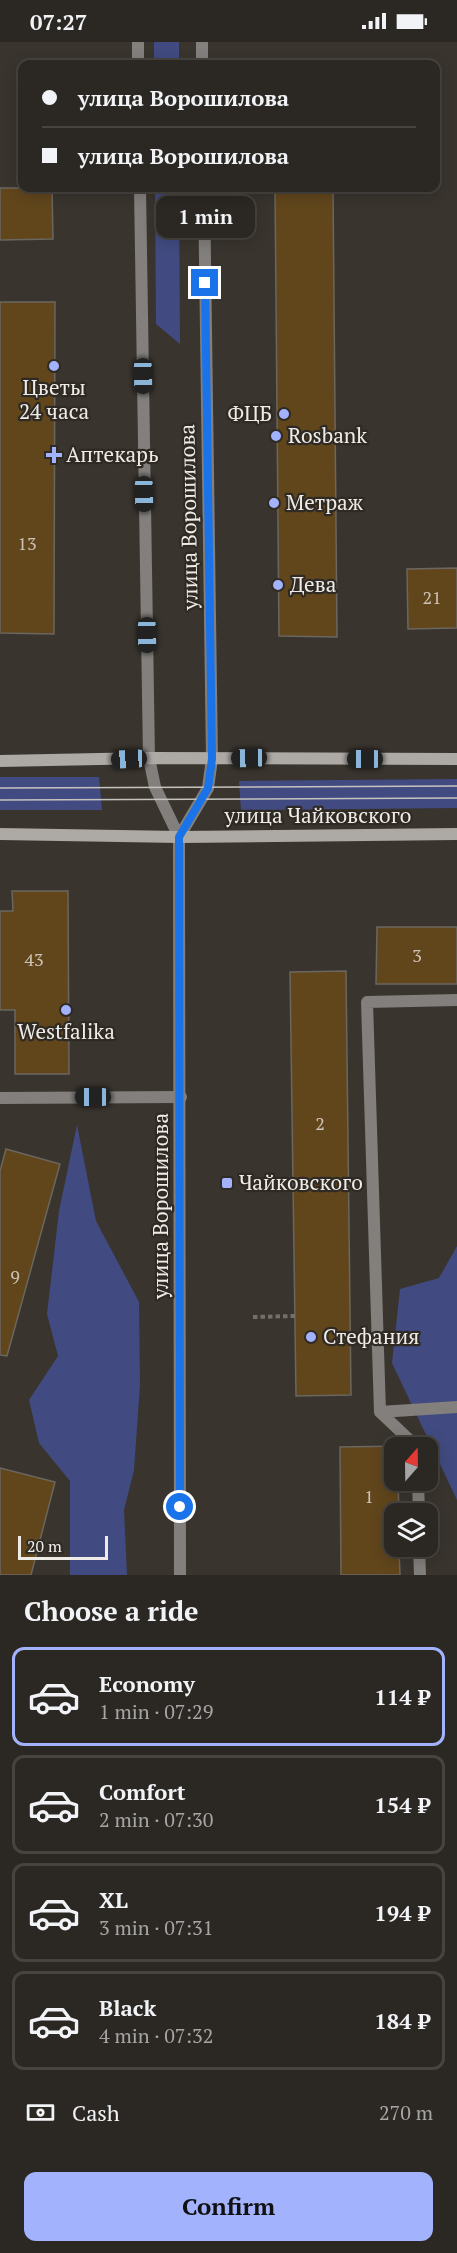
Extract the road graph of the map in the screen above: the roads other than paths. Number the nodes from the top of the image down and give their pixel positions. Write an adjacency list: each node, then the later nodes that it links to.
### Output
1 (138, 42): 3 (street)
2 (202, 42): 4 (street)
3 (138, 60)
4 (202, 60)
5 (140, 192): 7 (street, улица Ворошилова)
6 (204, 192): 8 (street, улица Ворошилова)
7 (148, 758): 8 (main road); 10 (main road); 13 (street, улица Ворошилова)
8 (212, 759): 9 (main road); 13 (street, улица Ворошилова)
9 (457, 759)
10 (0, 761)
11 (0, 834): 13 (main road, улица Чайковского)
12 (457, 834): 13 (main road, улица Чайковского)
13 (179, 837): 15 (street, улица Ворошилова)
14 (457, 1000): 18 (street)
15 (181, 1097): 16 (street); 21 (street, улица Ворошилова)
16 (0, 1098)
17 (457, 1407): 18 (street)
18 (380, 1412): 19 (street)
19 (406, 1437)
20 (419, 1557): 22 (street)
21 (180, 1575)
22 (420, 1575)

